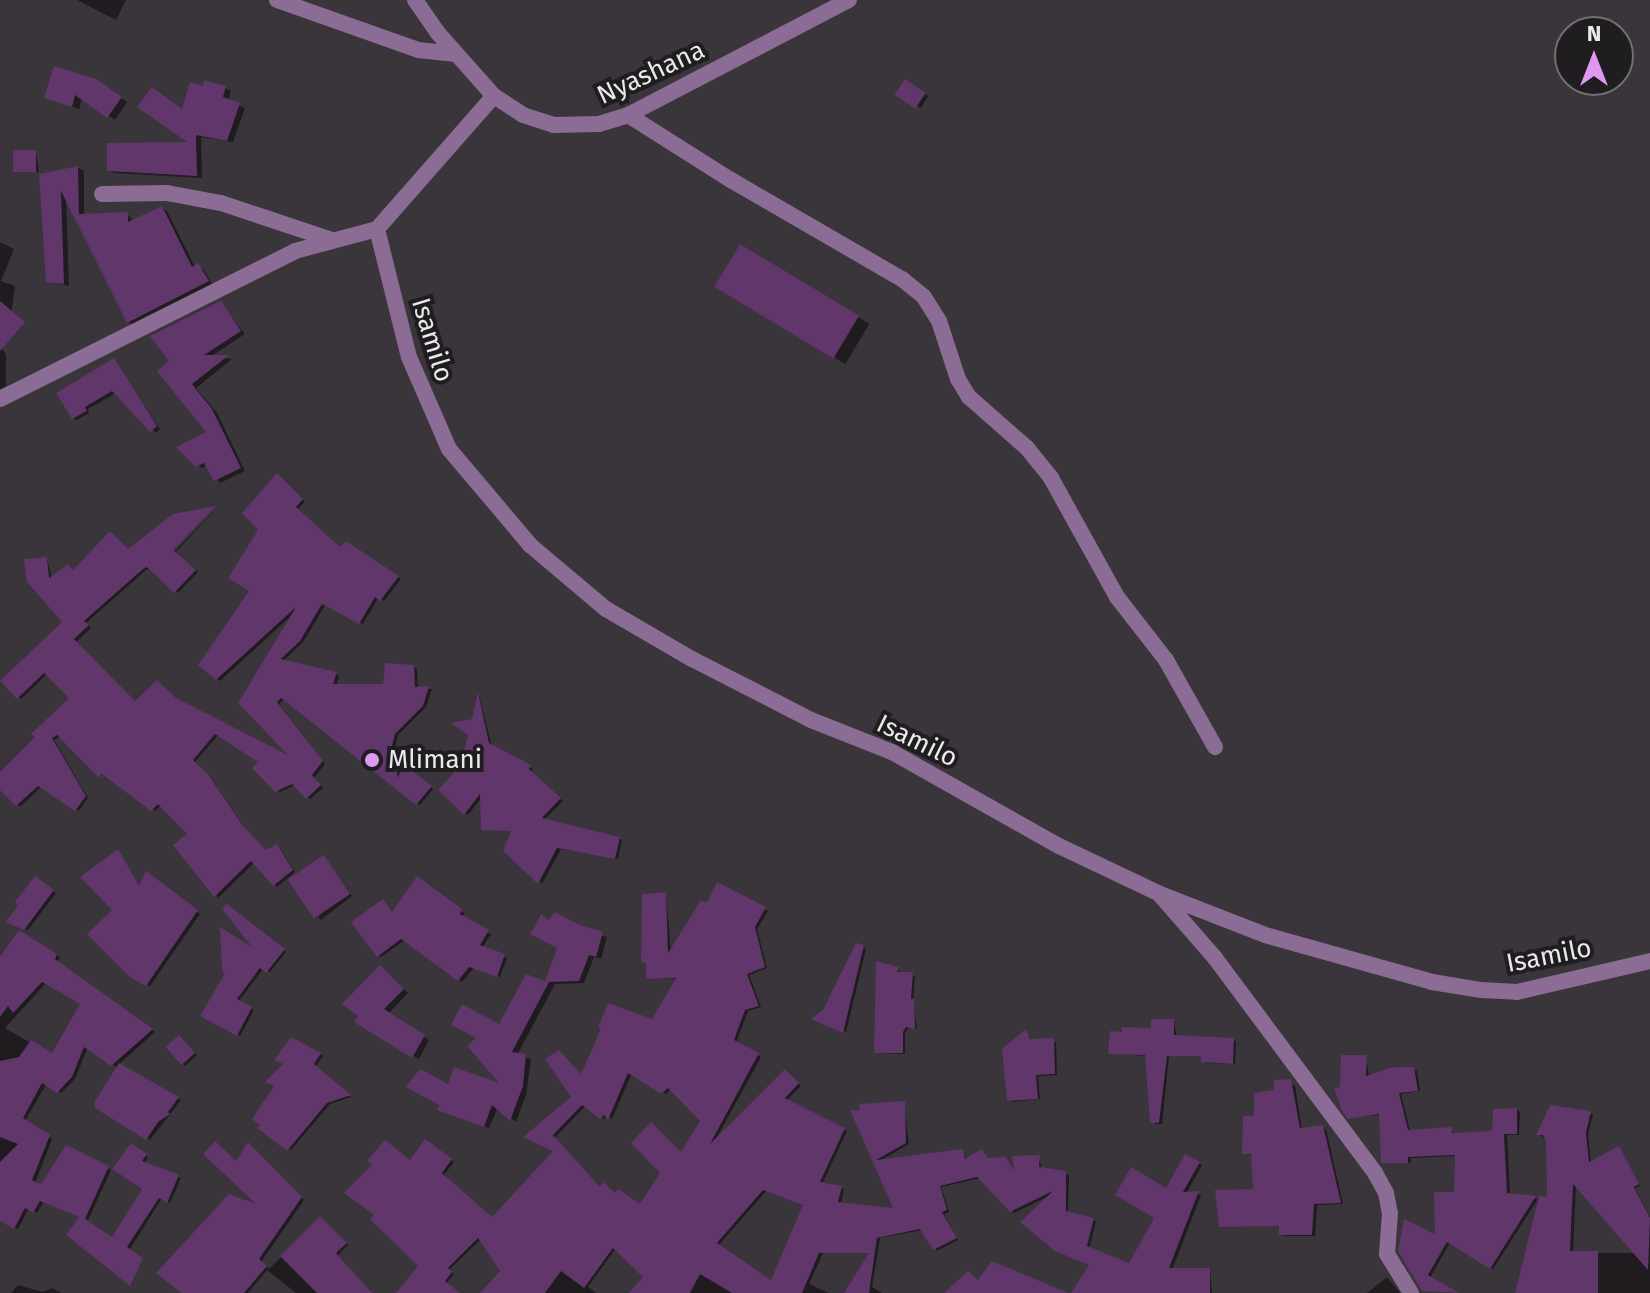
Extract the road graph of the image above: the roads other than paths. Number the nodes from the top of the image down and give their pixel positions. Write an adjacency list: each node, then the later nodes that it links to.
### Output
1 (277, 0): 4 (street)
2 (415, 0): 4 (street, Nyashana)
3 (849, 0): 6 (street, Nyashana)
4 (456, 54): 5 (street, Nyashana)
5 (494, 96): 6 (street, Nyashana); 8 (street)
6 (628, 115): 11 (street)
7 (102, 194): 9 (street)
8 (377, 229): 9 (street); 12 (street, Isamilo)
9 (329, 239): 10 (street)
10 (0, 399)
11 (1215, 747)
12 (1160, 894): 13 (street, Isamilo); 14 (street)
13 (1650, 961)
14 (1411, 1293)

